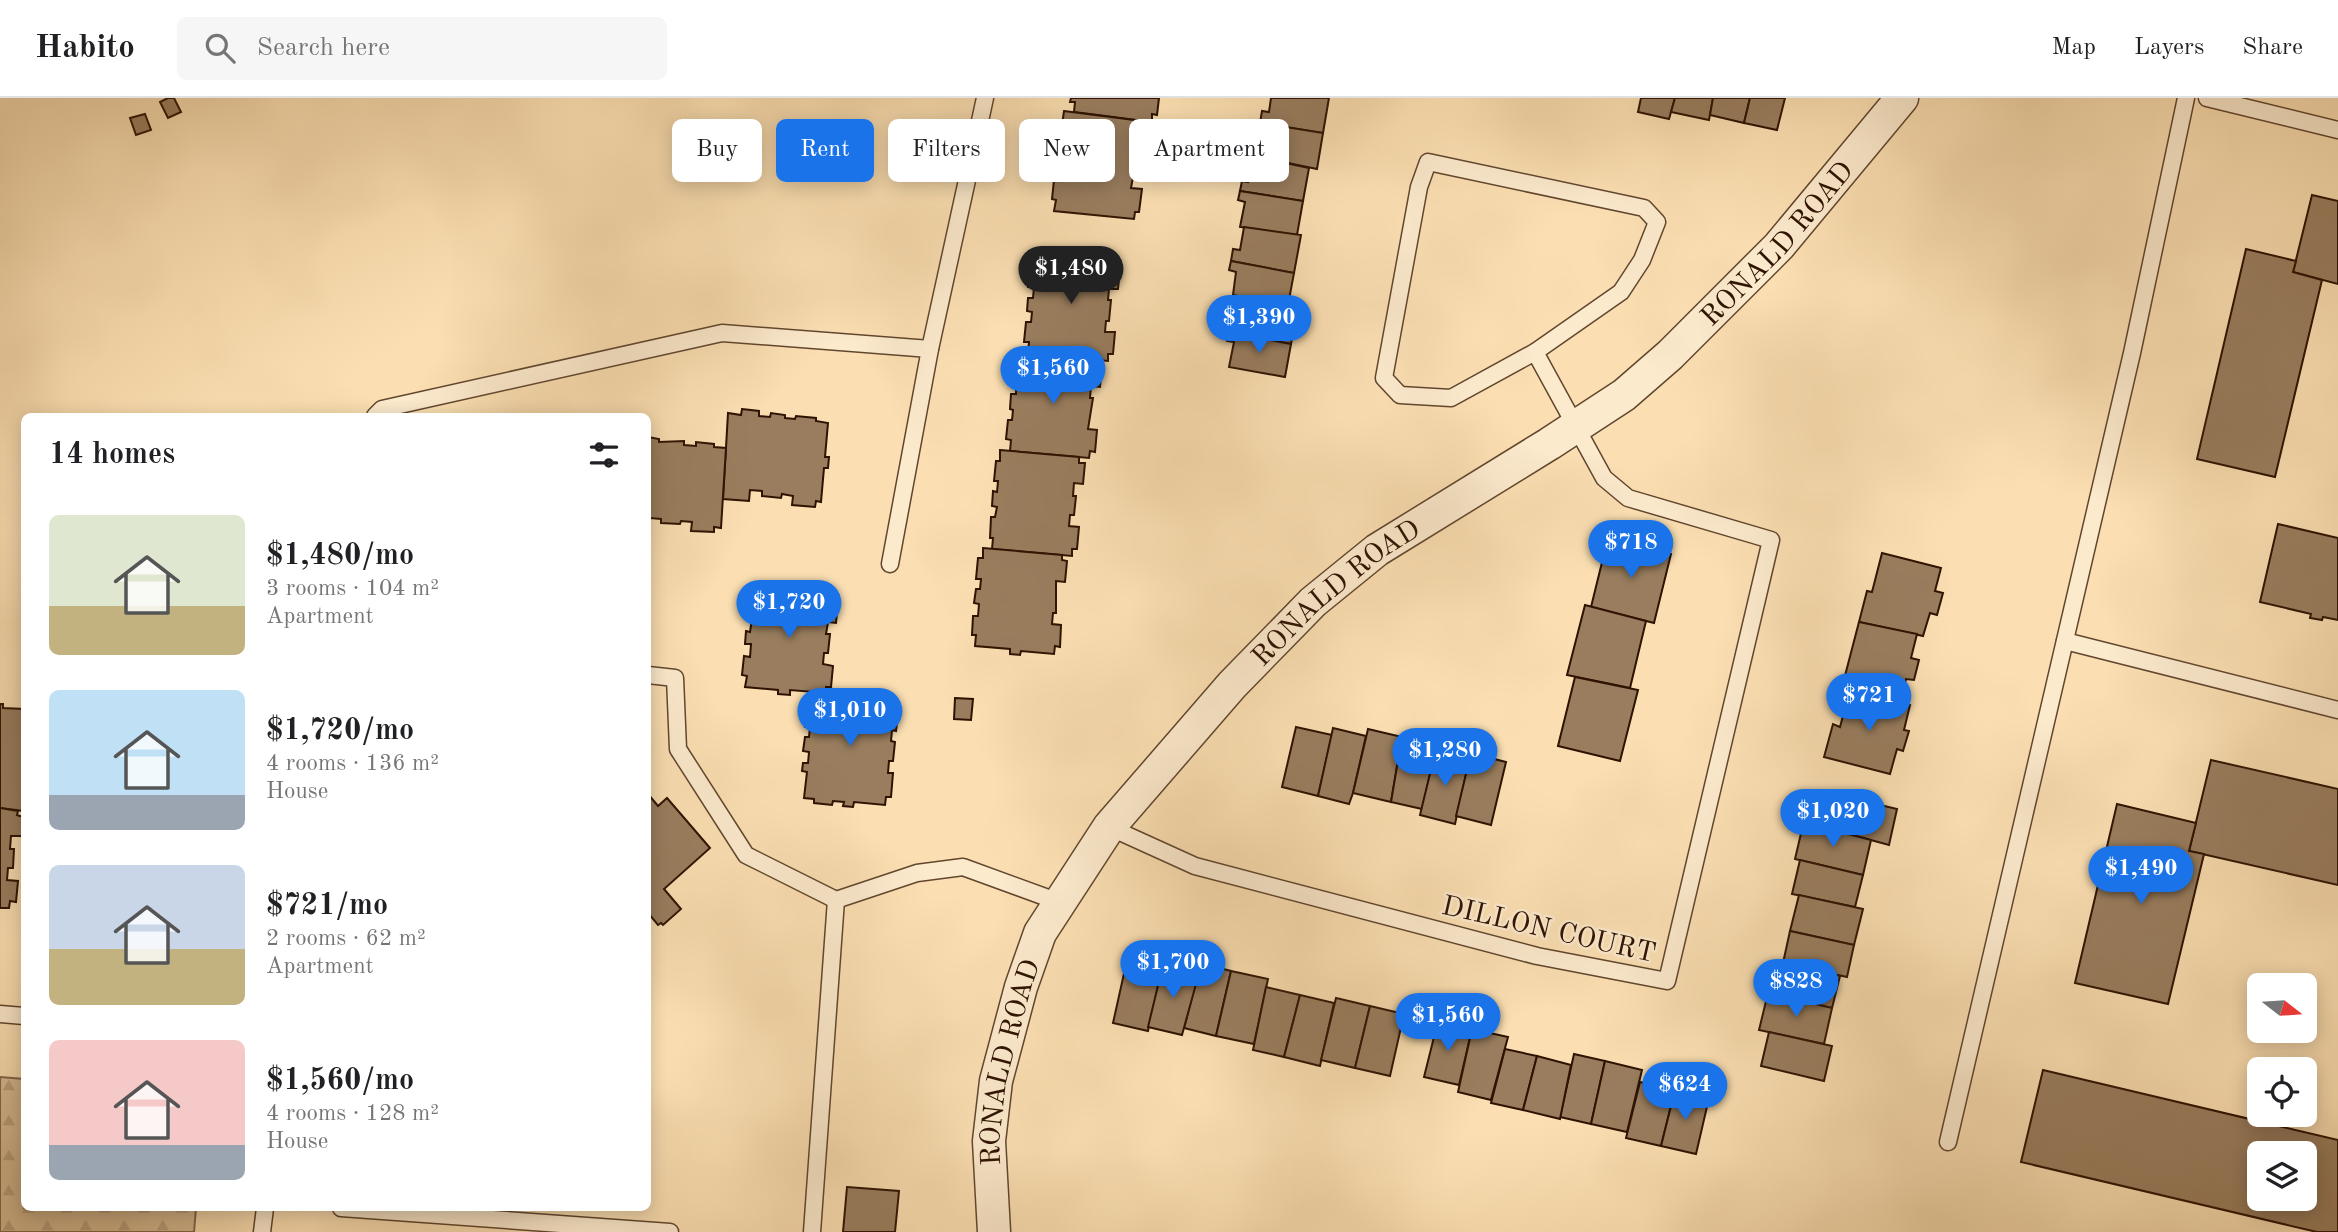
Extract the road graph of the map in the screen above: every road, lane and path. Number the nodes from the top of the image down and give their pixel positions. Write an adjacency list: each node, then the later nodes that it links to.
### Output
1 (985, 98): 6 (lane)
2 (1902, 98): 9 (street, RONALD ROAD)
3 (2186, 98): 11 (lane)
4 (2207, 98): 5 (lane)
5 (2338, 130)
6 (930, 349): 8 (lane); 10 (lane)
7 (1535, 352): 7 (lane); 9 (lane)
8 (378, 413)
9 (1577, 426): 14 (street, RONALD ROAD); 14 (lane, DILLON COURT)
10 (890, 565)
11 (2064, 641): 13 (lane); 19 (lane)
12 (651, 675): 15 (lane)
13 (2338, 710)
14 (1109, 827): 16 (street, RONALD ROAD)
15 (836, 900): 16 (lane); 24 (lane)
16 (1059, 902): 25 (street, RONALD ROAD)
17 (0, 1014): 18 (lane)
18 (21, 1016)
19 (1948, 1142)
20 (265, 1211): 22 (lane)
21 (382, 1211): 23 (lane)
22 (262, 1232)
23 (670, 1232)
24 (812, 1232)
25 (994, 1232)

